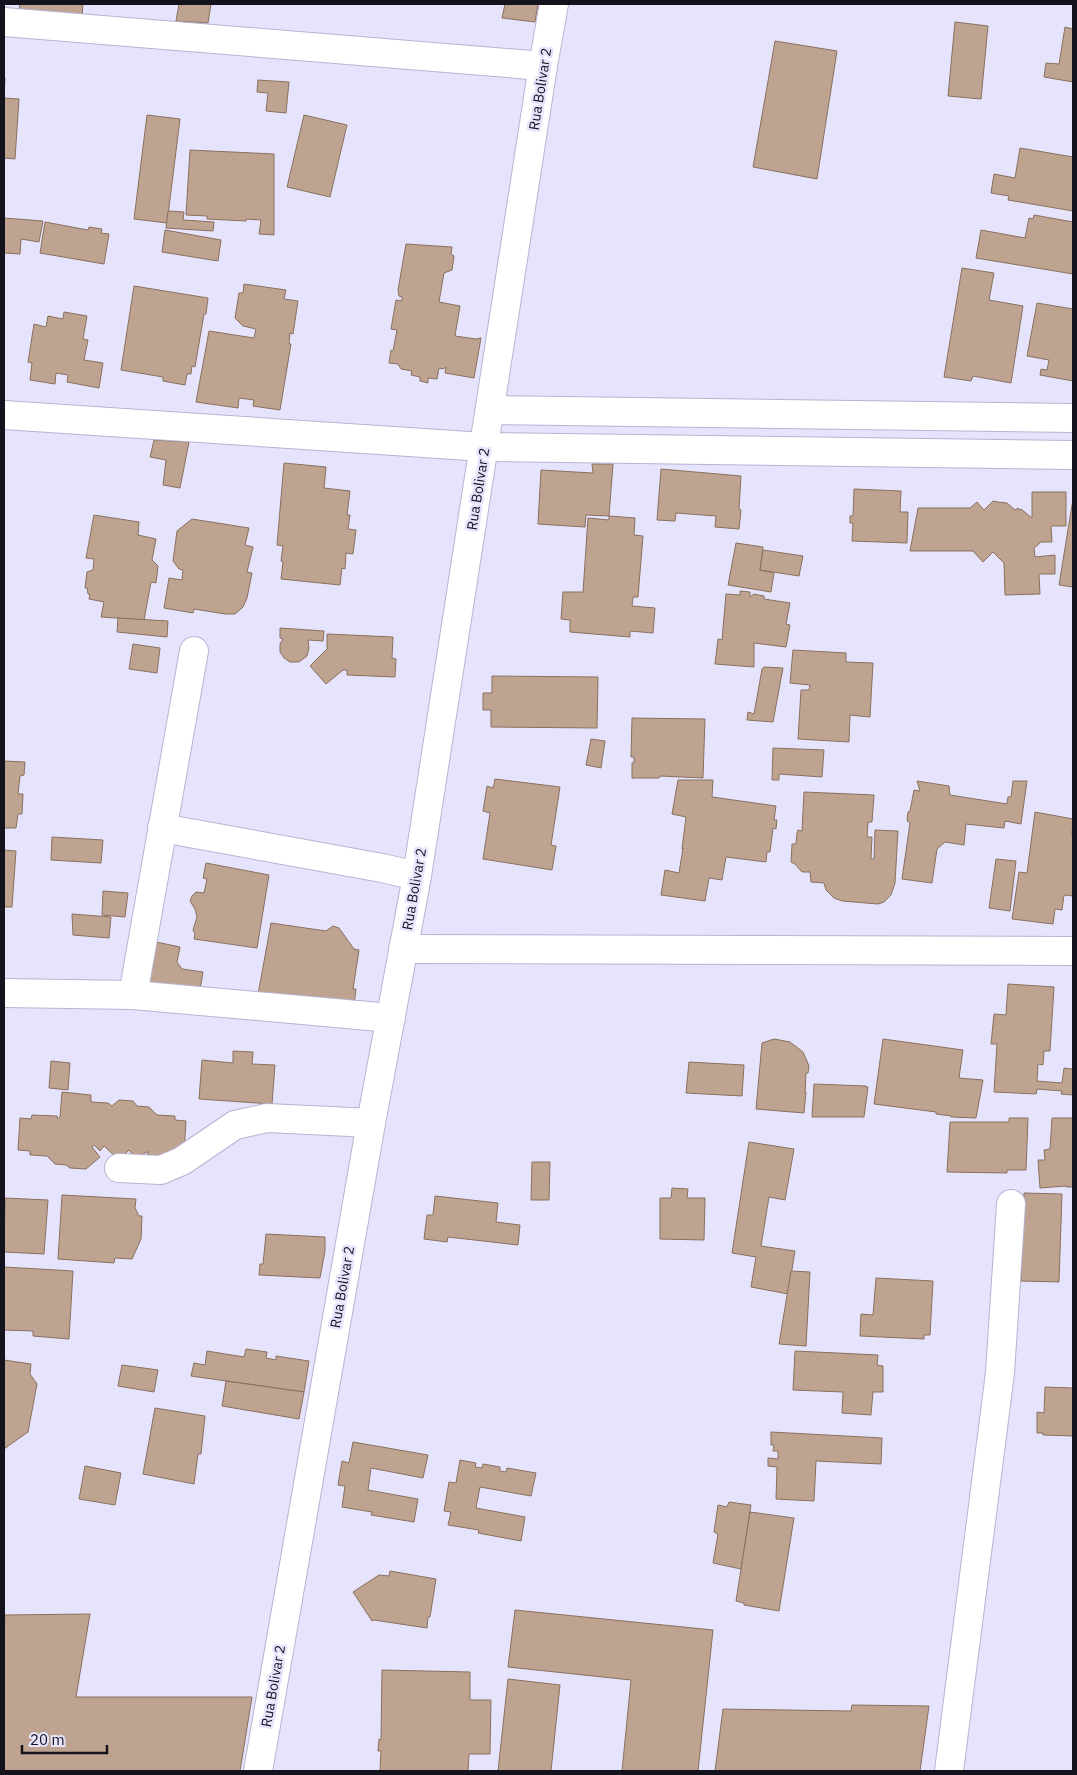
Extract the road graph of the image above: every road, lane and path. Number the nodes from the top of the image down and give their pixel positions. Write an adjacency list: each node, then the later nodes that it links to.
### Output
1 (554, 4): 3 (street, Rua Bolivar 2)
2 (4, 22): 3 (street)
3 (543, 66): 4 (street, Rua Bolivar 2)
4 (490, 410): 6 (street); 7 (street, Rua Bolivar 2)
5 (4, 415): 7 (street)
6 (1073, 418)
7 (484, 447): 8 (street); 11 (street, Rua Bolivar 2)
8 (1073, 456)
9 (194, 651): 10 (street)
10 (162, 828): 11 (street); 15 (street)
11 (417, 876): 12 (street, Rua Bolivar 2)
12 (403, 949): 13 (street); 16 (street, Rua Bolivar 2)
13 (1073, 951)
14 (4, 993): 15 (street)
15 (133, 995): 16 (street)
16 (391, 1018): 17 (street, Rua Bolivar 2)
17 (371, 1123): 18 (street); 20 (street, Rua Bolivar 2)
18 (119, 1168)
19 (1011, 1204): 21 (street)
20 (258, 1771)
21 (948, 1771)

